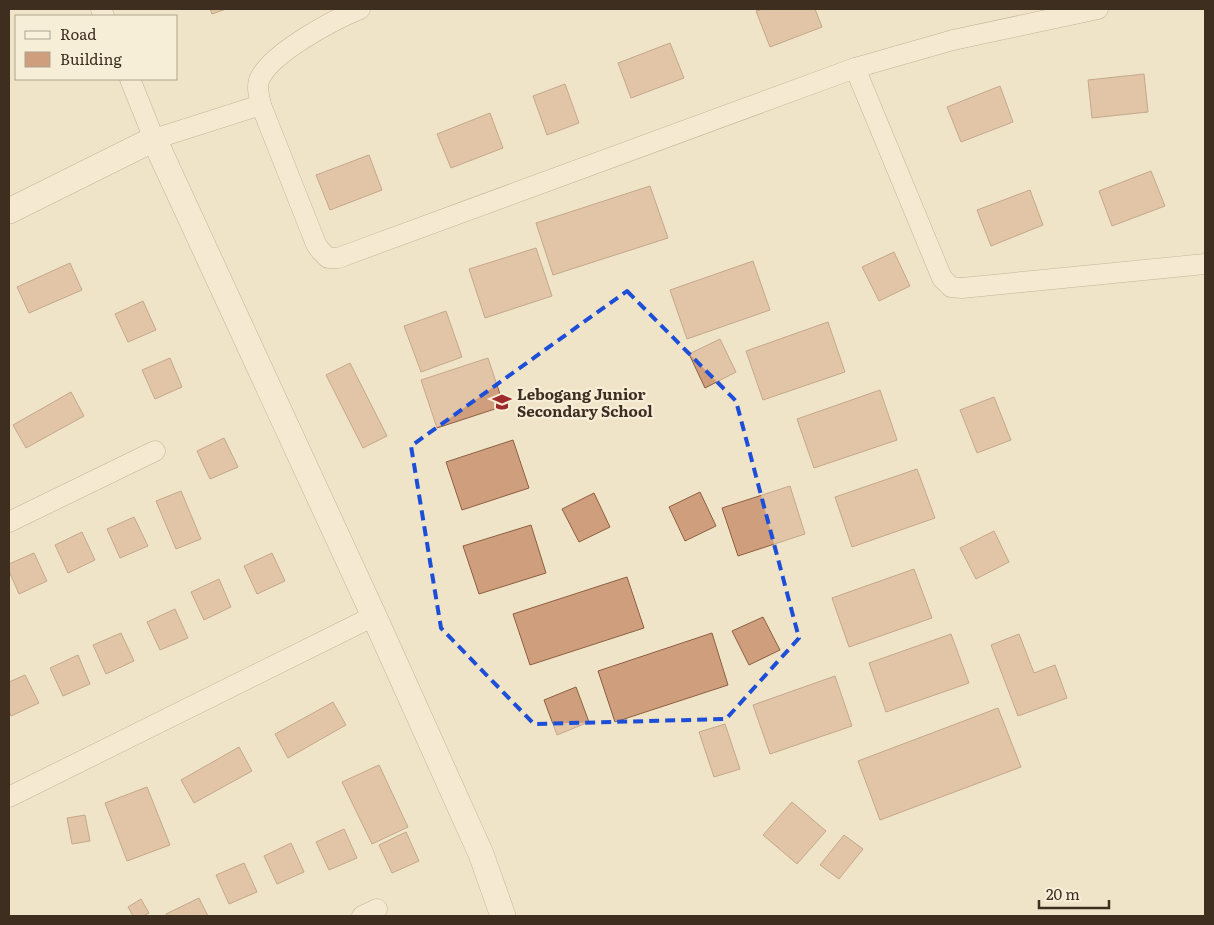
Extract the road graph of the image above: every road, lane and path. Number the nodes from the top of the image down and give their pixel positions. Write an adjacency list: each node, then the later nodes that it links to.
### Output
1 (360, 9): 5 (street)
2 (1098, 9): 3 (street)
3 (855, 68): 5 (street); 8 (street)
4 (130, 80): 6 (street)
5 (261, 105): 6 (street)
6 (154, 139): 7 (street); 11 (street)
7 (9, 211)
8 (1205, 264)
9 (155, 451): 10 (street)
10 (9, 522)
11 (374, 616): 12 (street); 13 (street)
12 (9, 797)
13 (502, 916)

